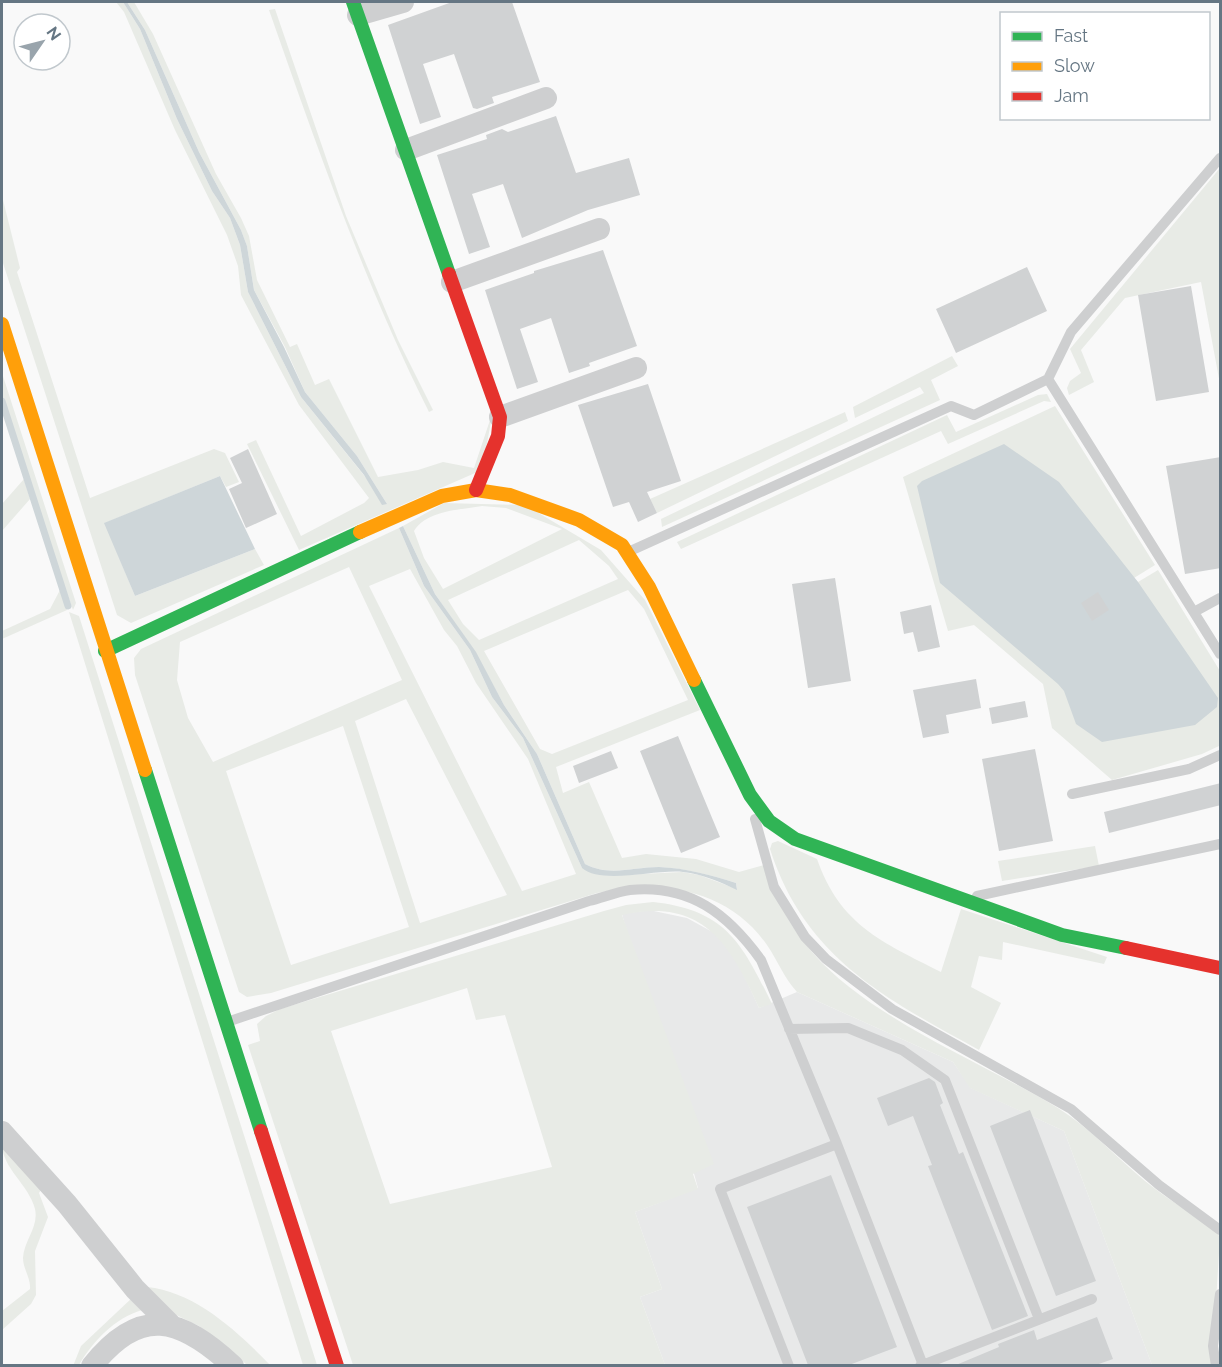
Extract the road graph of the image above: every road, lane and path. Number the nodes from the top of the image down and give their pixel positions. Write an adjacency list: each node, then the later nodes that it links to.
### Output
1 (403, 2): 2 (street)
2 (355, 8): 4 (street)
3 (546, 98): 4 (street)
4 (406, 150): 7 (street)
5 (1221, 158): 10 (lane)
6 (599, 230): 7 (street)
7 (452, 282): 11 (street)
8 (2, 324): 16 (street)
9 (636, 368): 11 (street)
10 (1048, 379): 13 (lane); 15 (lane)
11 (500, 417): 12 (street)
12 (476, 490): 13 (street); 16 (street)
13 (628, 552): 20 (street)
14 (1221, 598): 15 (lane)
15 (1194, 612): 17 (lane)
16 (105, 651): 24 (street)
17 (1221, 654)
18 (1221, 755): 19 (lane)
19 (1072, 794)
20 (750, 795): 22 (street); 28 (lane)
21 (1221, 844): 22 (lane)
22 (962, 899): 23 (street)
23 (1221, 968)
24 (224, 1023): 25 (lane); 35 (street)
25 (789, 1029): 27 (lane); 31 (lane)
26 (2, 1132): 32 (street)
27 (837, 1144): 36 (lane); 37 (lane)
28 (1221, 1230)
29 (1221, 1294): 38 (lane)
30 (1092, 1299): 31 (lane)
31 (1039, 1320): 37 (lane)
32 (172, 1326): 33 (street); 34 (street)
33 (92, 1365)
34 (233, 1365)
35 (337, 1365)
36 (789, 1365)
37 (922, 1365)
38 (1216, 1365)

